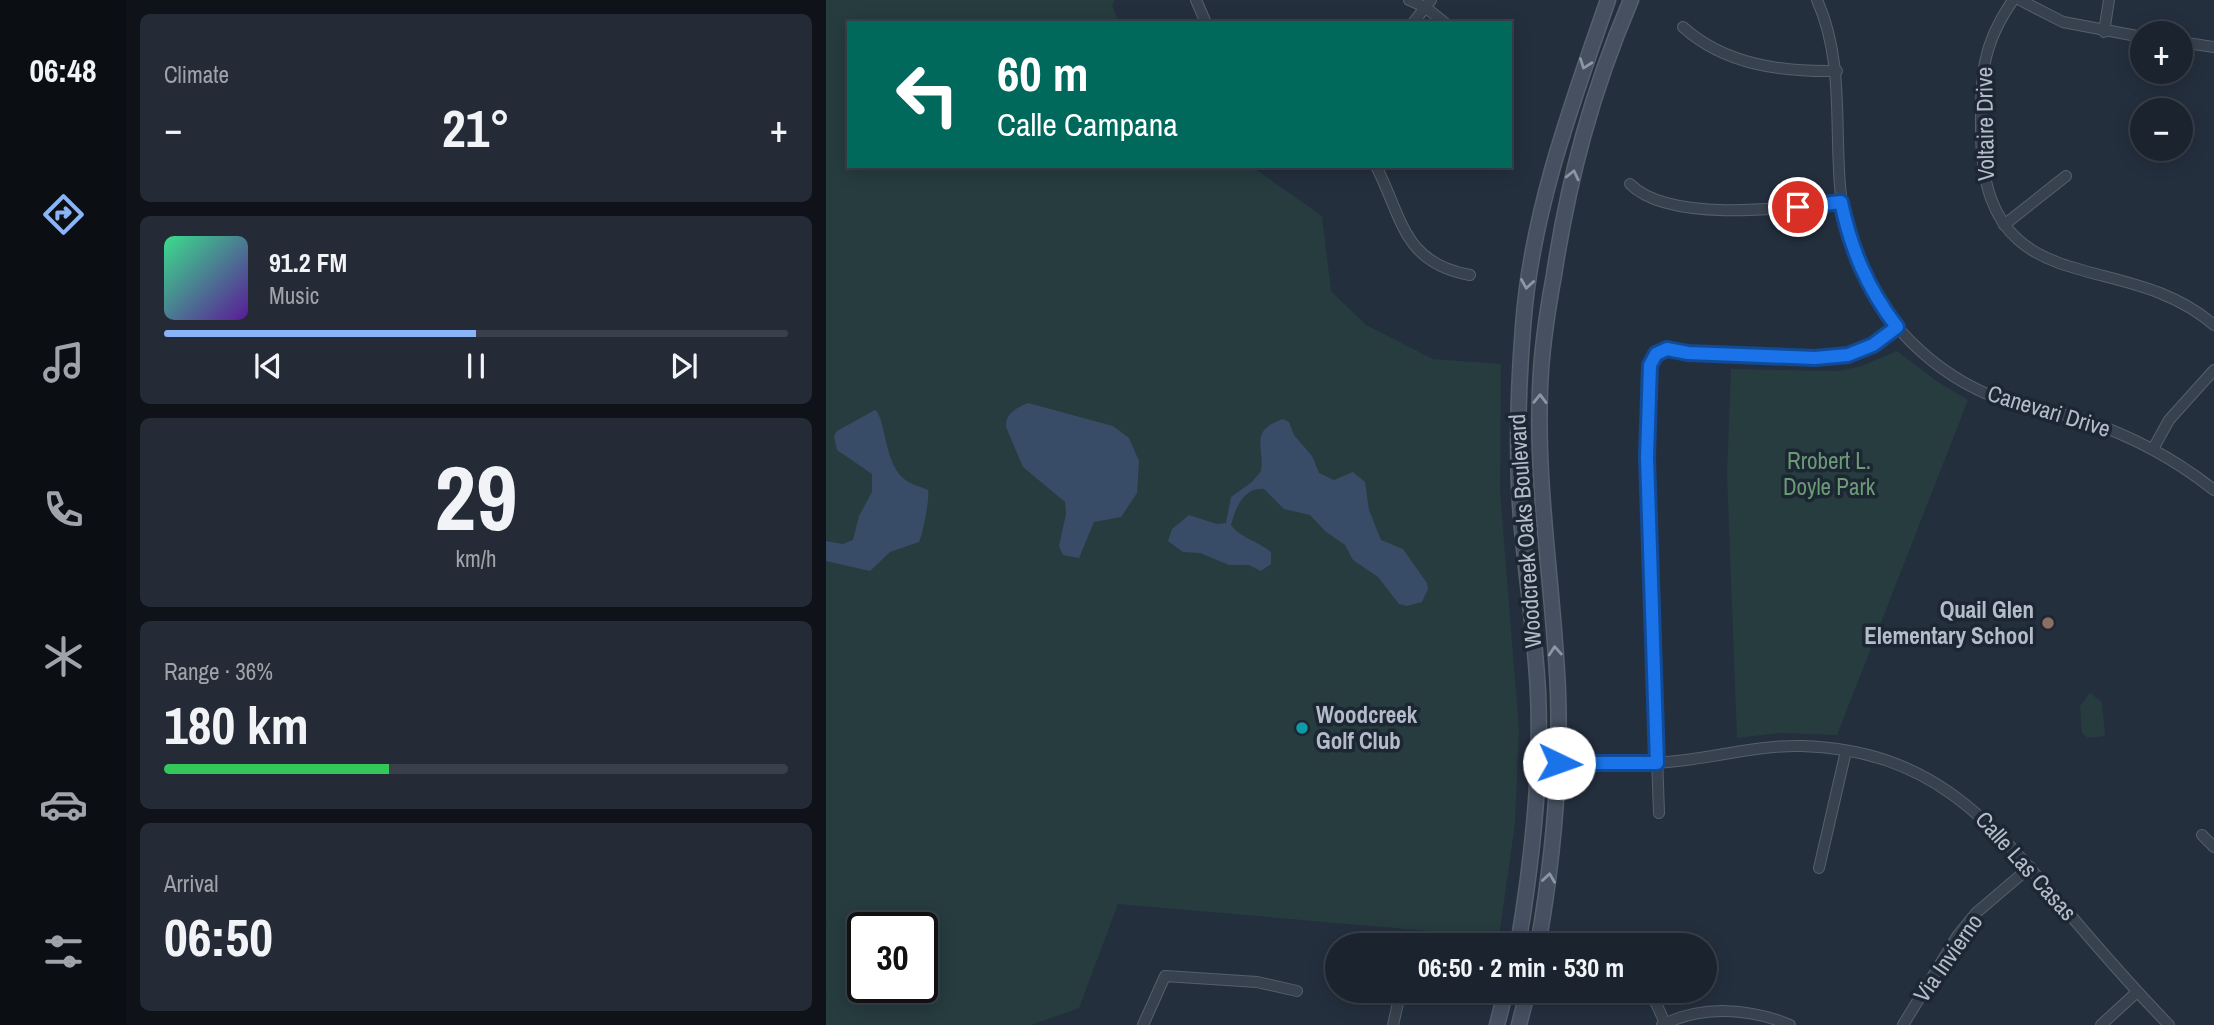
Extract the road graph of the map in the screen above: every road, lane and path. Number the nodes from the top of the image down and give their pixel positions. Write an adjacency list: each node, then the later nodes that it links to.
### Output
1 (1196, 0): 10 (street)
2 (1409, 0): 9 (street)
3 (1608, 0): 31 (main road, Woodcreek Oaks Boulevard, one-way to 31)
4 (1631, 0): 32 (main road, Woodcreek Oaks Boulevard, one-way to 4)
5 (1817, 0): 18 (street, Canevari Drive)
6 (2013, 0): 23 (street, Voltaire Drive)
7 (2020, 0): 14 (street)
8 (2109, 0): 14 (street)
9 (1428, 4): 11 (street); 12 (street)
10 (1205, 21)
11 (1415, 21)
12 (1443, 21)
13 (1683, 27): 18 (street)
14 (2104, 32): 15 (street)
15 (2130, 35)
16 (2193, 44): 17 (street)
17 (2214, 47)
18 (1837, 71): 22 (street, Canevari Drive)
19 (1377, 168): 24 (street)
20 (2066, 176): 23 (street)
21 (1630, 184): 22 (street)
22 (1841, 202): 26 (street, Canevari Drive)
23 (2004, 225): 25 (street, Voltaire Drive)
24 (1470, 275)
25 (2214, 325)
26 (1897, 327): 28 (street, Canevari Drive); 33 (street)
27 (2214, 370): 28 (street)
28 (2153, 449): 29 (street, Canevari Drive)
29 (2214, 490)
30 (1846, 751): 33 (street, Calle Las Casas); 37 (street, Calle Las Casas); 38 (street)
31 (1538, 763): 32 (main road); 39 (main road, Woodcreek Oaks Boulevard)
32 (1559, 763): 33 (street, Calle Las Casas); 40 (main road, Woodcreek Oaks Boulevard, one-way to 32)
33 (1657, 763): 34 (street)
34 (1659, 813)
35 (2202, 835): 36 (street)
36 (2214, 847)
37 (2030, 867): 42 (street, Calle Las Casas); 53 (street, Via Invierno)
38 (1819, 868)
39 (1520, 933)
40 (1540, 933)
41 (1297, 991): 48 (street)
42 (2137, 992): 54 (street); 55 (street, Calle Las Casas)
43 (1398, 1003): 49 (street)
44 (1503, 1003): 50 (main road)
45 (1525, 1003): 51 (main road)
46 (1655, 1003): 47 (street)
47 (1664, 1024): 52 (street)
48 (1143, 1025)
49 (1393, 1025)
50 (1497, 1025)
51 (1519, 1025)
52 (1790, 1025)
53 (1903, 1025)
54 (2101, 1025)
55 (2168, 1025)

